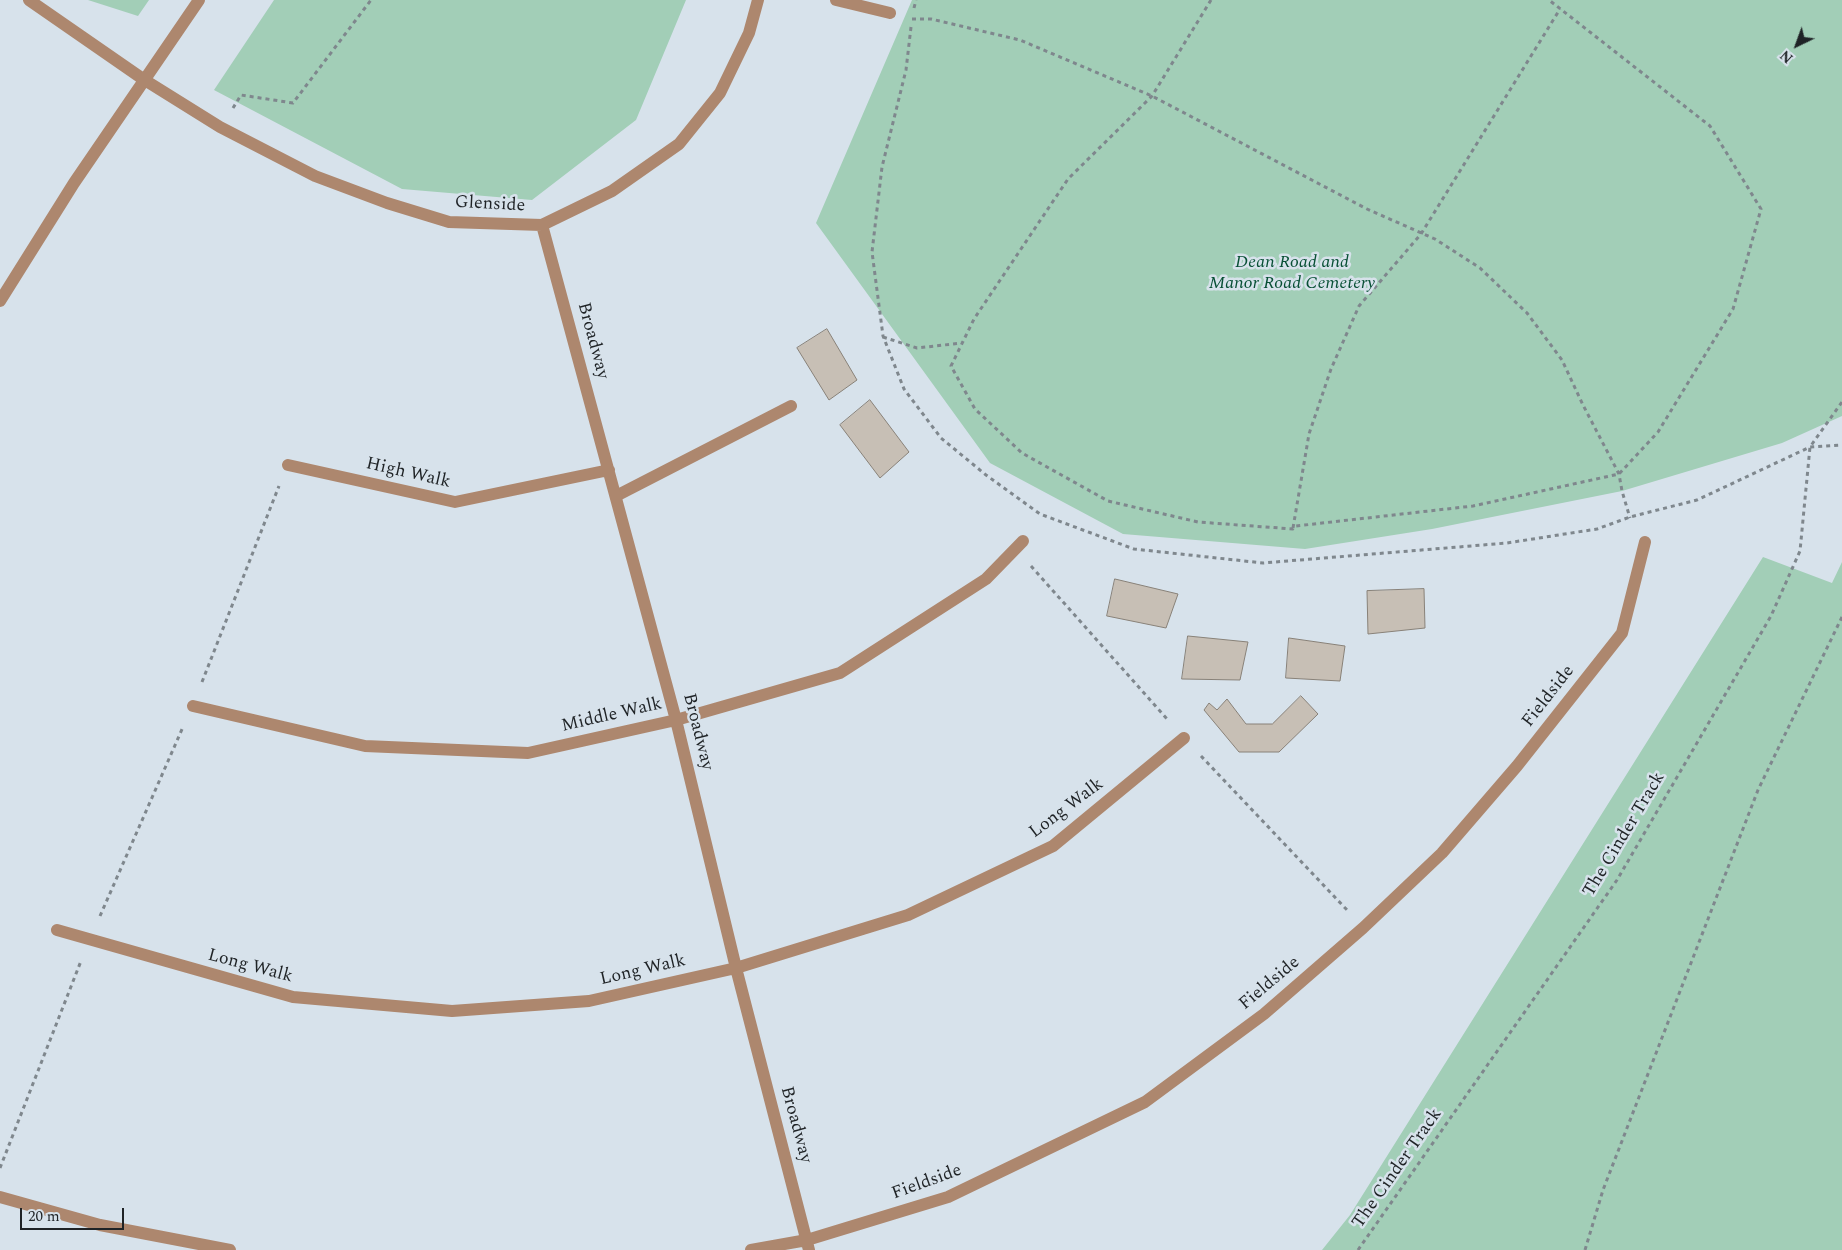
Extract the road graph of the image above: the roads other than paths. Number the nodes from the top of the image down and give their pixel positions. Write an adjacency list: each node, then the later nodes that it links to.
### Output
1 (29, 0): 6 (street, Glenside)
2 (198, 0): 6 (street)
3 (758, 0): 7 (street, Glenside)
4 (836, 0): 5 (street)
5 (890, 14)
6 (143, 79): 7 (street, Glenside); 8 (street)
7 (542, 225): 11 (street, Broadway)
8 (0, 301)
9 (791, 406): 12 (street)
10 (288, 465): 11 (street, High Walk)
11 (609, 470): 12 (street, Broadway)
12 (616, 496): 16 (street, Broadway)
13 (1024, 541): 16 (street, Middle Walk)
14 (1645, 542): 21 (street, Fieldside)
15 (192, 706): 16 (street, Middle Walk)
16 (676, 720): 19 (street, Broadway)
17 (1184, 738): 19 (street, Long Walk)
18 (57, 930): 19 (street, Long Walk)
19 (736, 968): 21 (street, Broadway)
20 (0, 1197): 22 (street)
21 (808, 1245): 23 (street, Fieldside)
22 (230, 1250)
23 (751, 1250)

